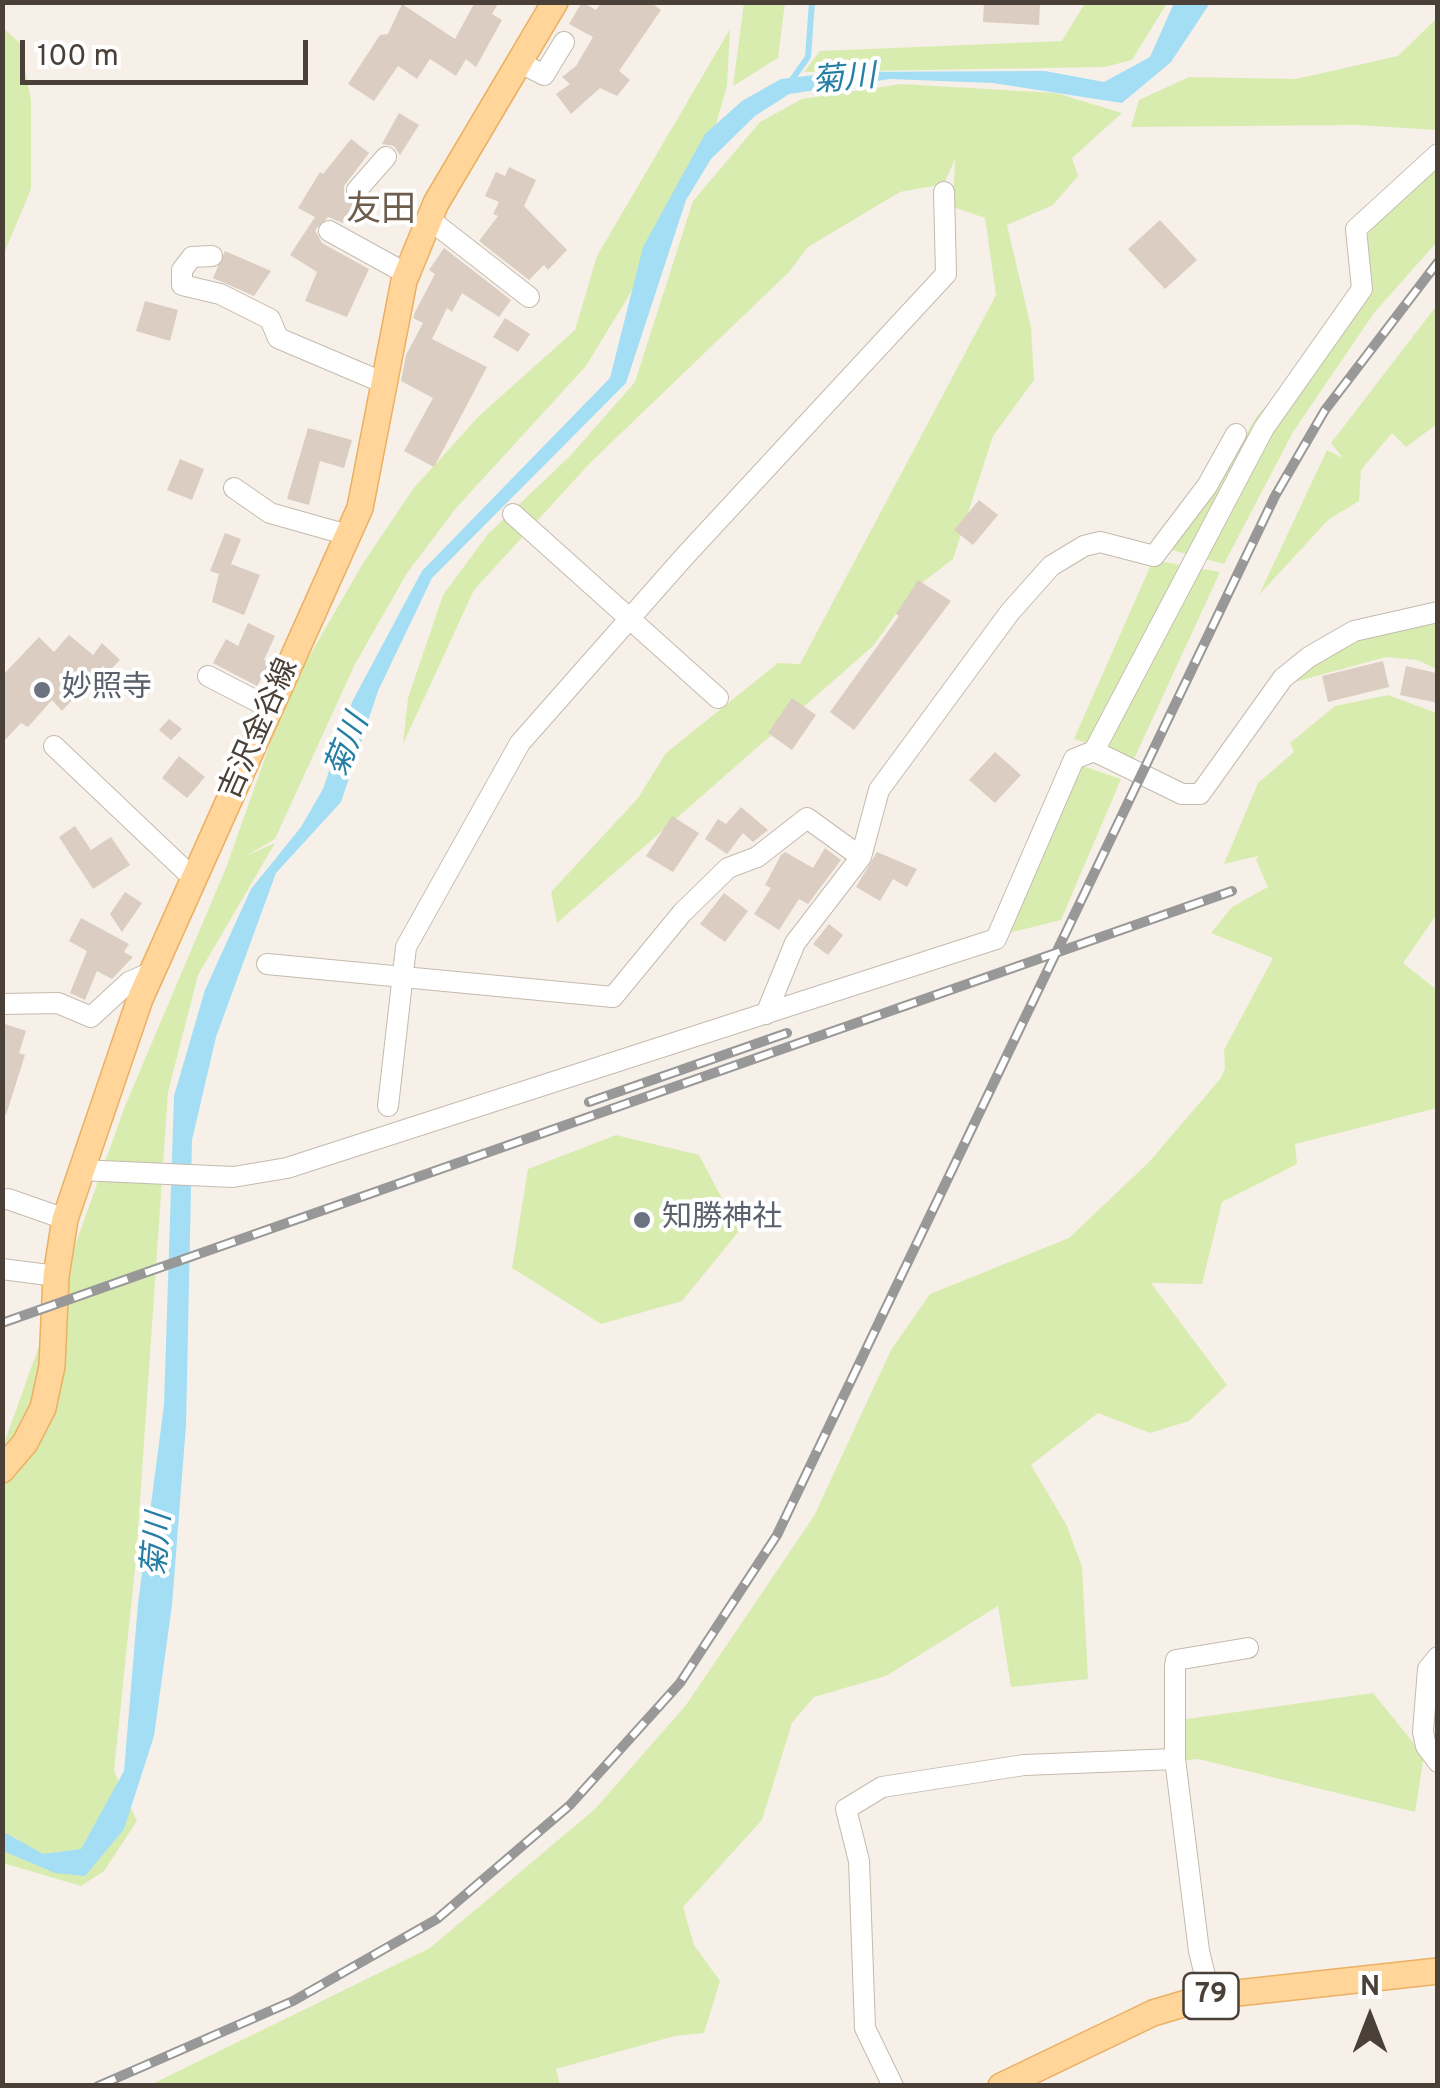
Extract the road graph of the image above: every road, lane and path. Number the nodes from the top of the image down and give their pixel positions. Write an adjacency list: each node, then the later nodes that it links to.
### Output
1 (555, 2): 3 (main road, 吉沢金谷線)
2 (564, 42): 3 (street)
3 (520, 62): 8 (main road, 吉沢金谷線)
4 (1438, 154): 24 (street)
5 (386, 157): 6 (street)
6 (358, 190)
7 (944, 192): 19 (street)
8 (428, 220): 11 (main road, 吉沢金谷線); 12 (street)
9 (329, 231): 11 (street)
10 (212, 256): 13 (street)
11 (407, 274): 13 (main road, 吉沢金谷線)
12 (530, 297)
13 (384, 383): 17 (main road, 吉沢金谷線)
14 (1236, 434): 25 (street)
15 (234, 488): 17 (street)
16 (513, 514): 19 (street)
17 (348, 535): 22 (main road, 吉沢金谷線)
18 (1438, 612): 24 (street)
19 (630, 618): 21 (street); 29 (street)
20 (208, 676): 22 (street)
21 (718, 698)
22 (270, 708): 26 (main road, 吉沢金谷線)
23 (54, 746): 26 (street)
24 (1094, 751): 31 (street)
25 (860, 857): 29 (street); 31 (street)
26 (194, 880): 28 (main road, 吉沢金谷線)
27 (267, 964): 29 (street)
28 (152, 972): 30 (street); 33 (main road, 吉沢金谷線)
29 (402, 977): 32 (street)
30 (2, 1004)
31 (766, 1014): 33 (street)
32 (388, 1106)
33 (80, 1170): 35 (main road, 吉沢金谷線)
34 (8, 1199): 35 (street)
35 (65, 1219): 37 (main road, 吉沢金谷線)
36 (2, 1269): 37 (street)
37 (56, 1276): 38 (main road, 吉沢金谷線)
38 (2, 1470)
39 (1248, 1648): 41 (street)
40 (1438, 1657): 42 (street)
41 (1175, 1759): 44 (street); 45 (street)
42 (1438, 1762)
43 (1438, 1971): 44 (main road, 79)
44 (1210, 1996): 46 (main road, 79)
45 (893, 2086)
46 (1001, 2086)

